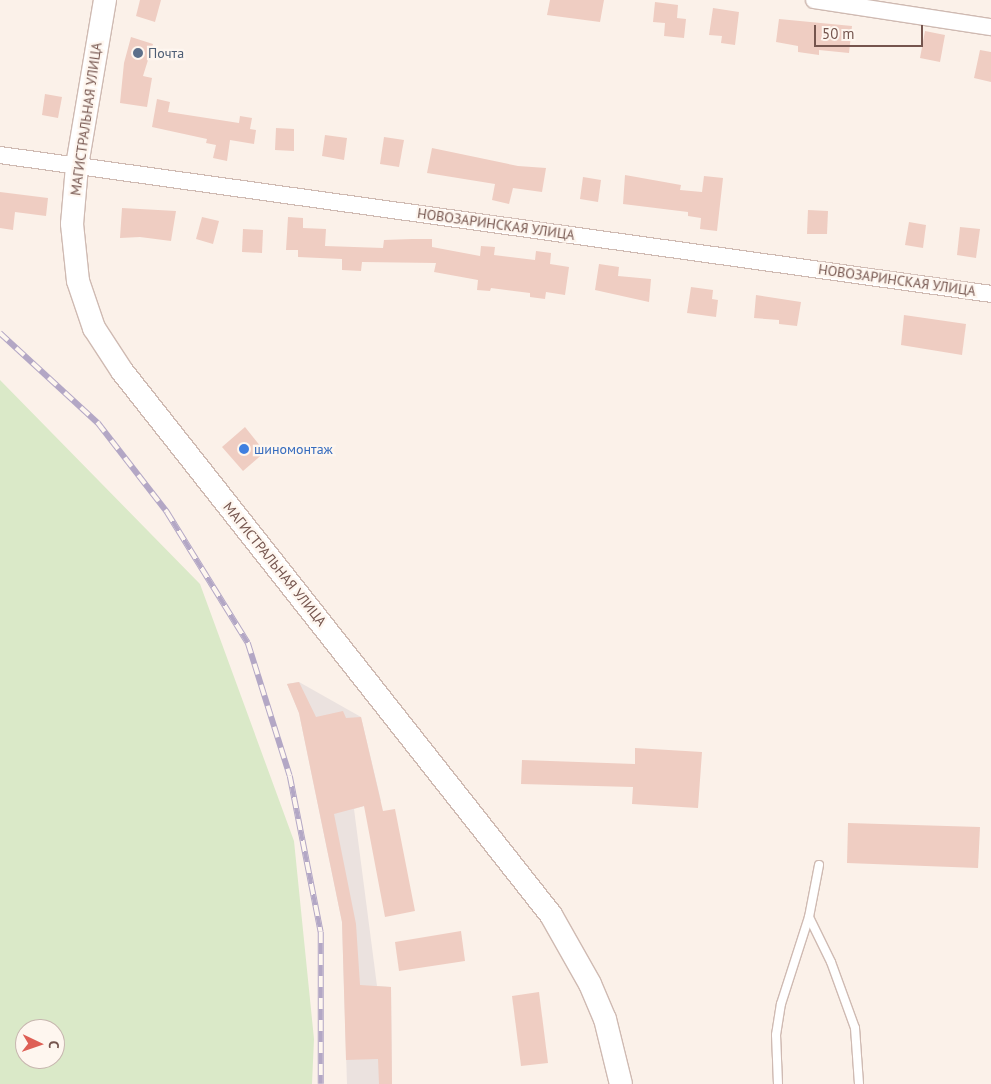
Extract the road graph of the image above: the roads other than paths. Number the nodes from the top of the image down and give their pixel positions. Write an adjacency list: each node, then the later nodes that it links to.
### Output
1 (105, 0): 5 (main road, МАГИСТРАЛЬНАЯ УЛИЦА)
2 (814, 0): 3 (street)
3 (991, 27)
4 (0, 155): 5 (street, НОВОЗАРИНСКАЯ УЛИЦА)
5 (77, 166): 6 (street, НОВОЗАРИНСКАЯ УЛИЦА); 9 (main road, МАГИСТРАЛЬНАЯ УЛИЦА)
6 (991, 294)
7 (819, 866): 8 (lane)
8 (809, 917): 10 (lane); 11 (lane)
9 (621, 1084)
10 (778, 1084)
11 (859, 1084)

